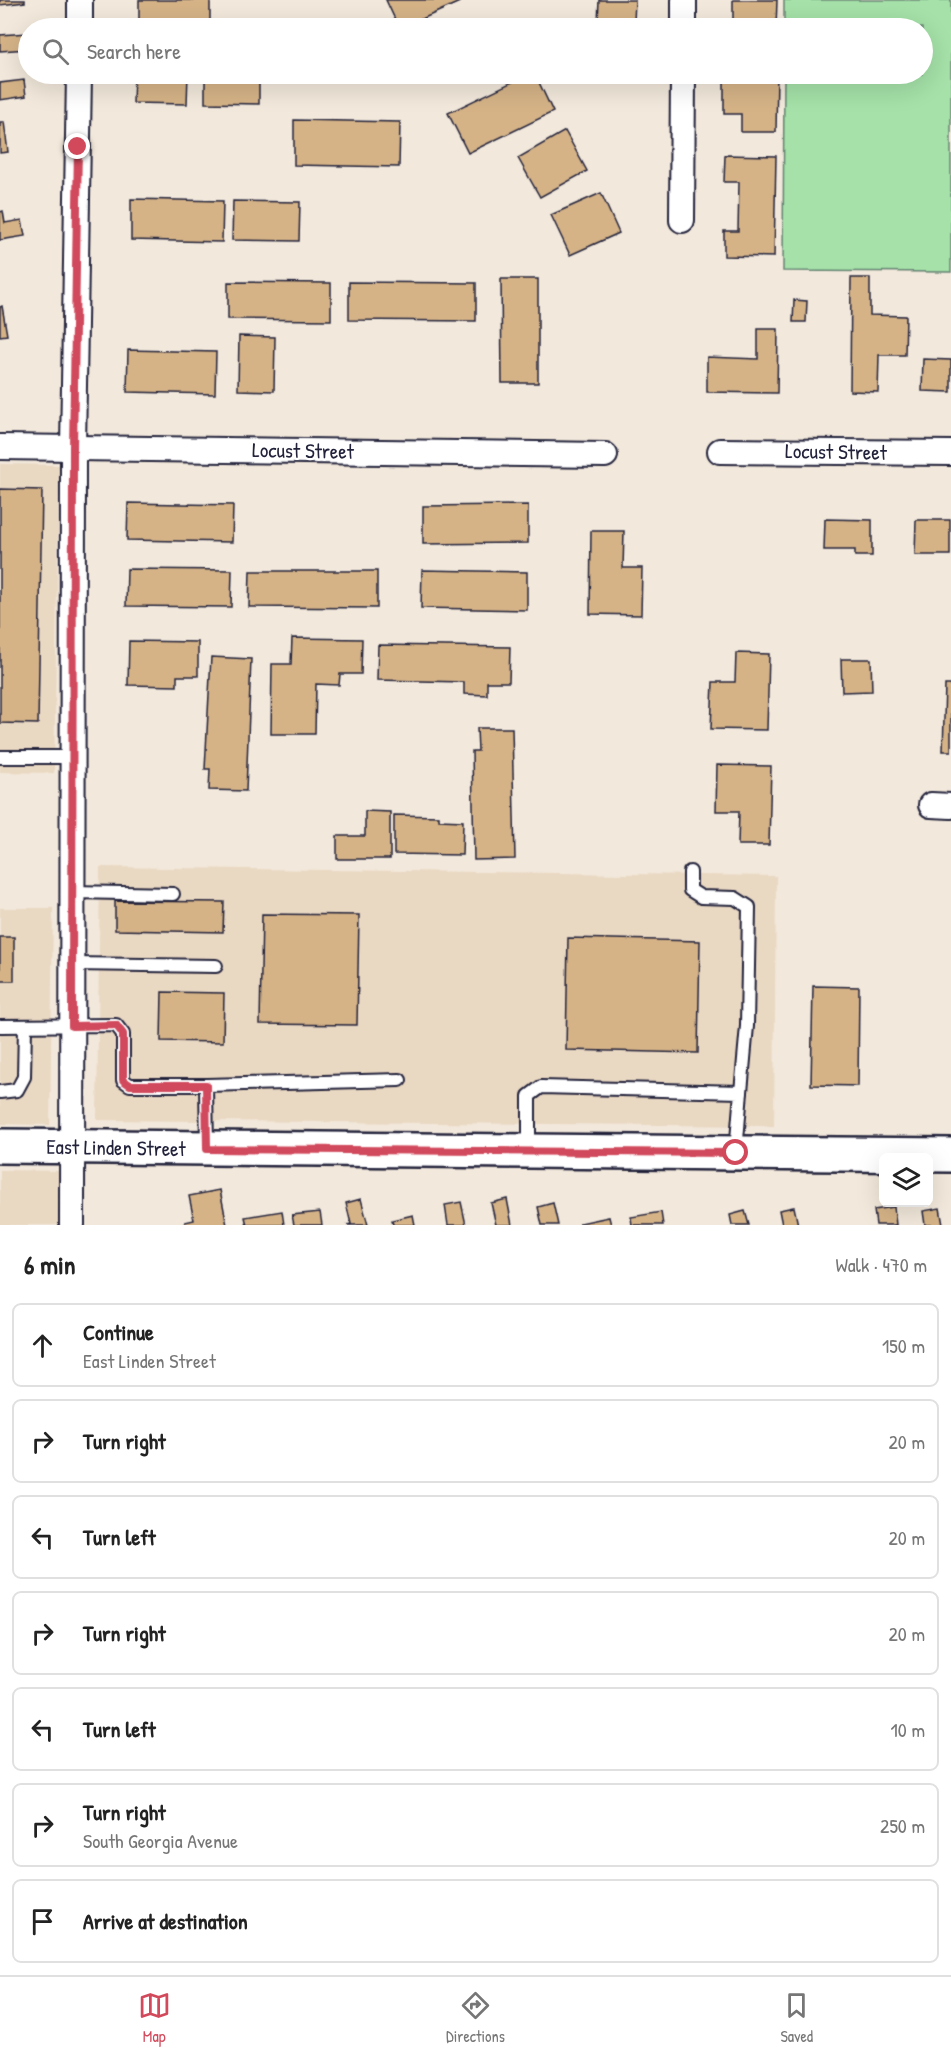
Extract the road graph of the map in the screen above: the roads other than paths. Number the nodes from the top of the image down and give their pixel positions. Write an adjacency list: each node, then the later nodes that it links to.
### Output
1 (80, 0): 3 (street)
2 (684, 0): 4 (street)
3 (80, 18)
4 (684, 18)
5 (79, 84): 9 (street)
6 (683, 84): 7 (street)
7 (681, 220)
8 (0, 447): 9 (street, Locust Street)
9 (73, 448): 12 (street, Locust Street); 14 (street)
10 (720, 451): 11 (street, Locust Street)
11 (951, 453)
12 (605, 454)
13 (0, 757): 14 (lane)
14 (72, 757): 16 (street)
15 (690, 872): 26 (lane)
16 (72, 891): 17 (lane); 18 (street)
17 (173, 894)
18 (72, 964): 19 (lane); 22 (street)
19 (216, 966)
20 (0, 1026): 21 (lane)
21 (25, 1026): 22 (lane); 25 (lane)
22 (72, 1026): 24 (lane); 28 (street)
23 (400, 1080): 24 (lane)
24 (206, 1085): 29 (lane)
25 (0, 1092)
26 (741, 1092): 30 (lane); 31 (lane)
27 (0, 1146): 28 (main road, East Linden Street)
28 (71, 1147): 29 (main road, East Linden Street); 33 (street)
29 (207, 1149): 30 (main road, East Linden Street)
30 (529, 1151): 31 (main road, East Linden Street)
31 (736, 1153): 32 (main road, East Linden Street)
32 (951, 1155)
33 (72, 1225)

